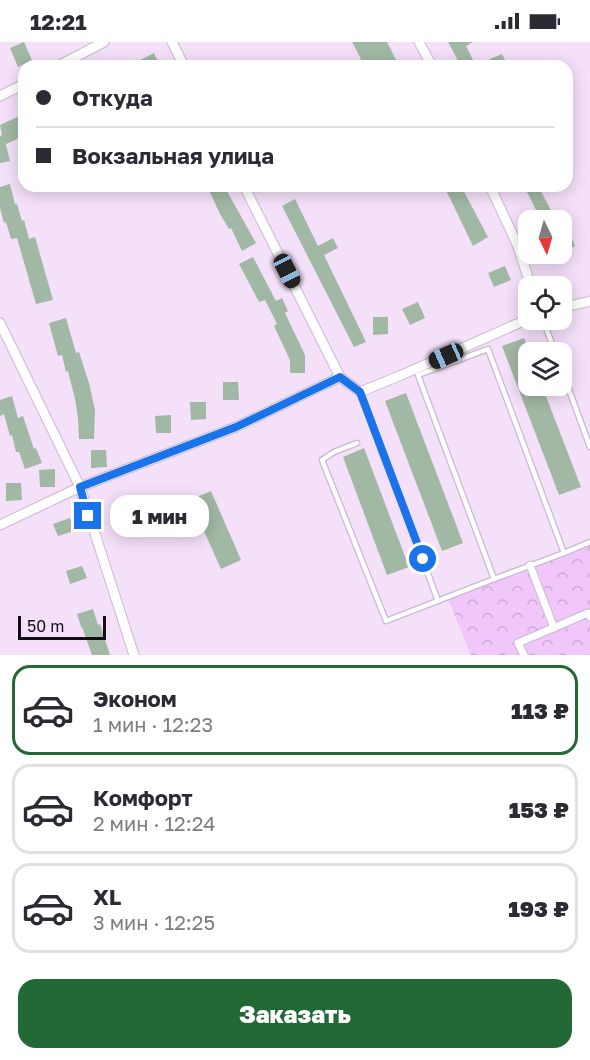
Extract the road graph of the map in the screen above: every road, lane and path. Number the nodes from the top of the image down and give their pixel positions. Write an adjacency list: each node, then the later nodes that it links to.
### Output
1 (104, 42): 4 (street)
2 (172, 42): 5 (street)
3 (419, 42): 6 (street)
4 (70, 60)
5 (181, 60)
6 (429, 60)
7 (18, 87): 8 (street)
8 (0, 96)
9 (247, 192): 16 (street)
10 (493, 192): 11 (street)
11 (528, 276)
12 (590, 301): 13 (street)
13 (572, 305)
14 (0, 322): 21 (street)
15 (518, 323): 17 (street)
16 (340, 377): 17 (street); 21 (street)
17 (360, 392): 27 (lane)
18 (571, 396): 20 (lane)
19 (357, 443): 27 (lane)
20 (590, 447)
21 (80, 487): 22 (street); 30 (street)
22 (0, 525)
23 (590, 542): 24 (lane)
24 (564, 553): 25 (lane); 26 (lane)
25 (530, 565): 26 (lane); 29 (street)
26 (494, 579): 27 (lane)
27 (438, 601)
28 (590, 617): 29 (street)
29 (554, 627): 31 (street)
30 (134, 655)
31 (524, 655)

